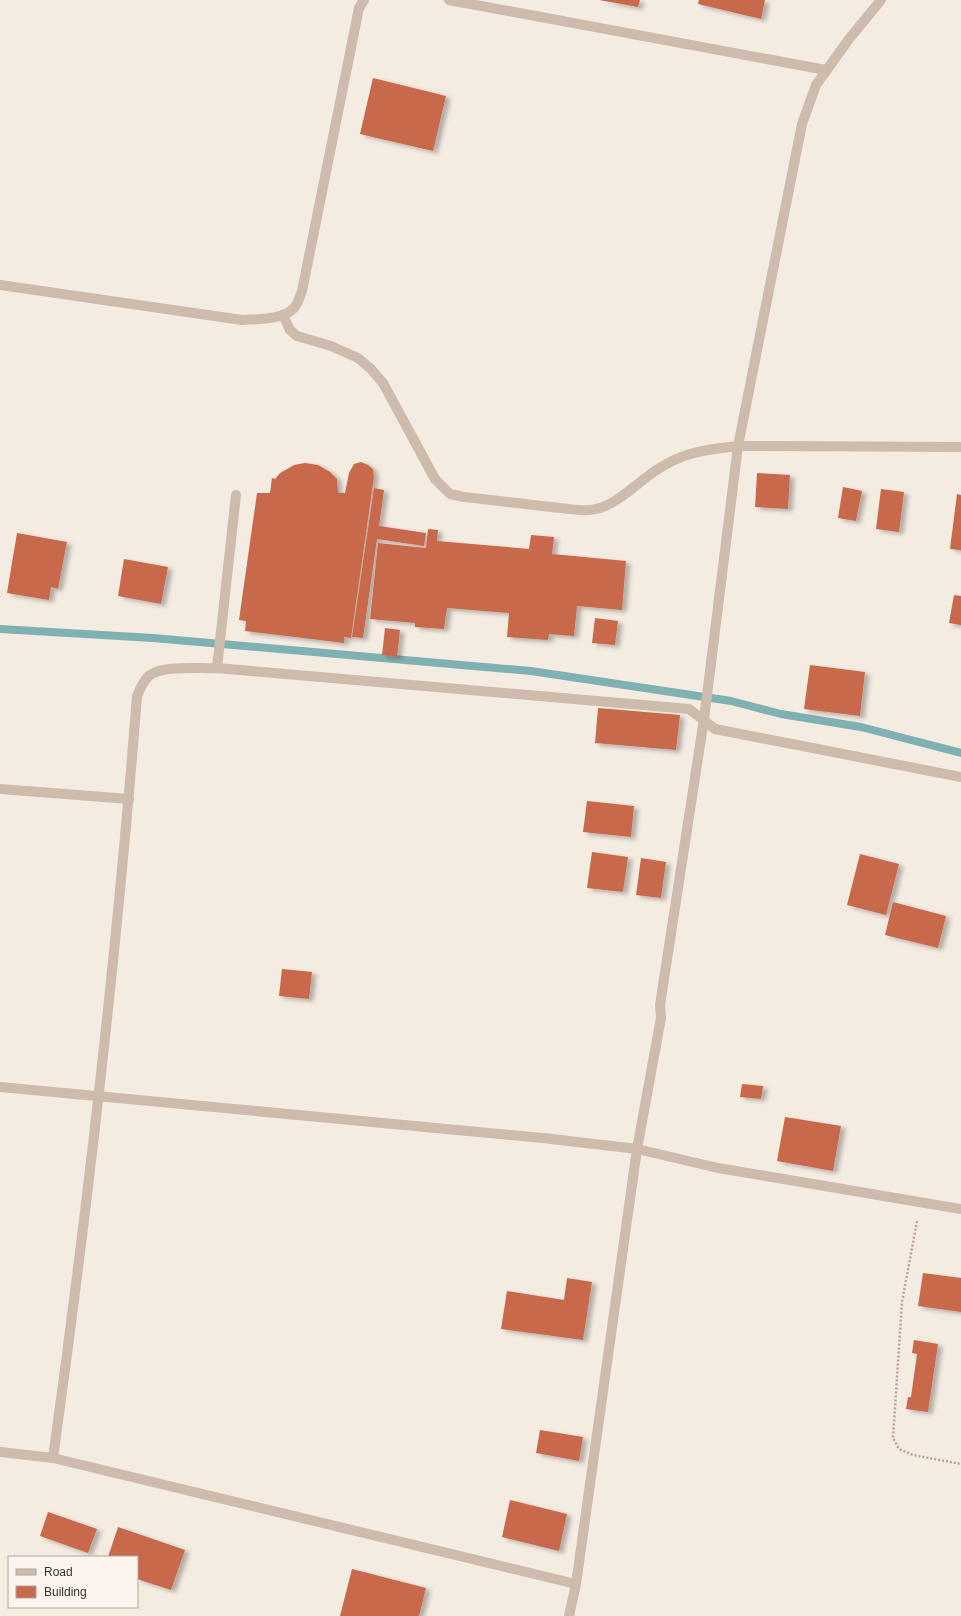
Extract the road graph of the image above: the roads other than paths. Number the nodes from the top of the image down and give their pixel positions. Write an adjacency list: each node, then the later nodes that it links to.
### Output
1 (364, 0): 6 (street)
2 (450, 0): 4 (street)
3 (881, 0): 4 (street)
4 (826, 70): 7 (street)
5 (0, 285): 6 (street)
6 (283, 316): 7 (street)
7 (738, 446): 8 (street); 11 (street)
8 (961, 447)
9 (236, 495): 10 (street)
10 (217, 668): 11 (street); 14 (street)
11 (704, 719): 12 (street); 17 (street)
12 (961, 777)
13 (0, 789): 14 (street)
14 (129, 799): 16 (street)
15 (0, 1087): 16 (street)
16 (99, 1096): 17 (street); 20 (street)
17 (637, 1149): 18 (street); 21 (street)
18 (961, 1209)
19 (0, 1452): 20 (street)
20 (54, 1458): 21 (street)
21 (576, 1584): 22 (street)
22 (570, 1616)

